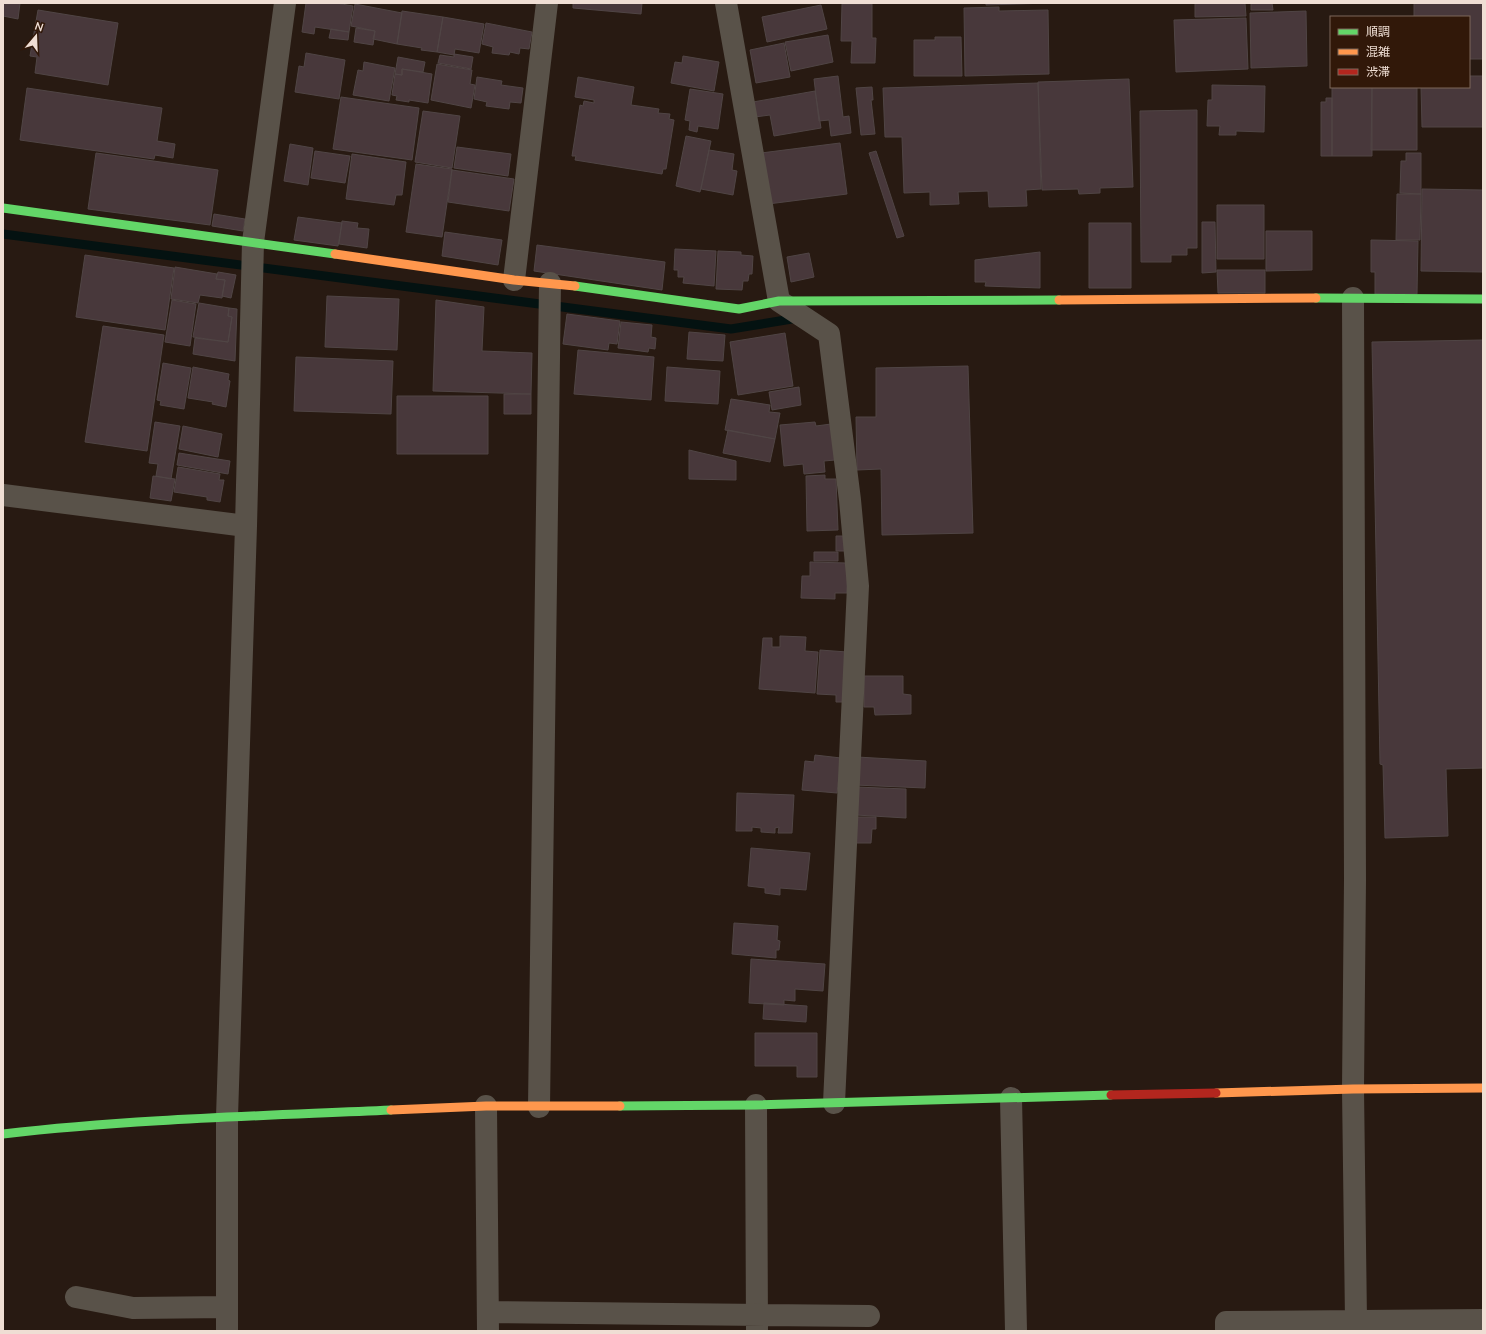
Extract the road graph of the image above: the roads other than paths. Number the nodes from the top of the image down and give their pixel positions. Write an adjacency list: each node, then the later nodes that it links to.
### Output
1 (285, 3): 5 (street)
2 (547, 3): 6 (street)
3 (726, 3): 10 (street)
4 (3, 208): 5 (street)
5 (253, 242): 6 (street); 12 (street)
6 (514, 280): 7 (street)
7 (550, 283): 10 (street); 19 (street)
8 (1353, 298): 9 (street); 10 (street); 14 (street)
9 (1483, 299)
10 (779, 301): 16 (street)
11 (3, 495): 12 (street)
12 (246, 526): 20 (street)
13 (1483, 1088): 14 (street)
14 (1353, 1089): 15 (street); 26 (street)
15 (1011, 1098): 16 (street); 30 (street)
16 (834, 1103): 17 (street)
17 (756, 1105): 19 (street); 28 (street)
18 (486, 1106): 19 (street); 20 (street); 27 (street)
19 (539, 1107)
20 (227, 1117): 21 (street); 23 (street)
21 (3, 1134)
22 (76, 1296): 23 (street)
23 (227, 1307): 29 (street)
24 (869, 1316): 28 (street)
25 (1483, 1320): 26 (street)
26 (1356, 1321): 31 (street)
27 (488, 1322): 28 (street)
28 (757, 1323)
29 (227, 1331)
30 (1016, 1331)
31 (1226, 1331)

